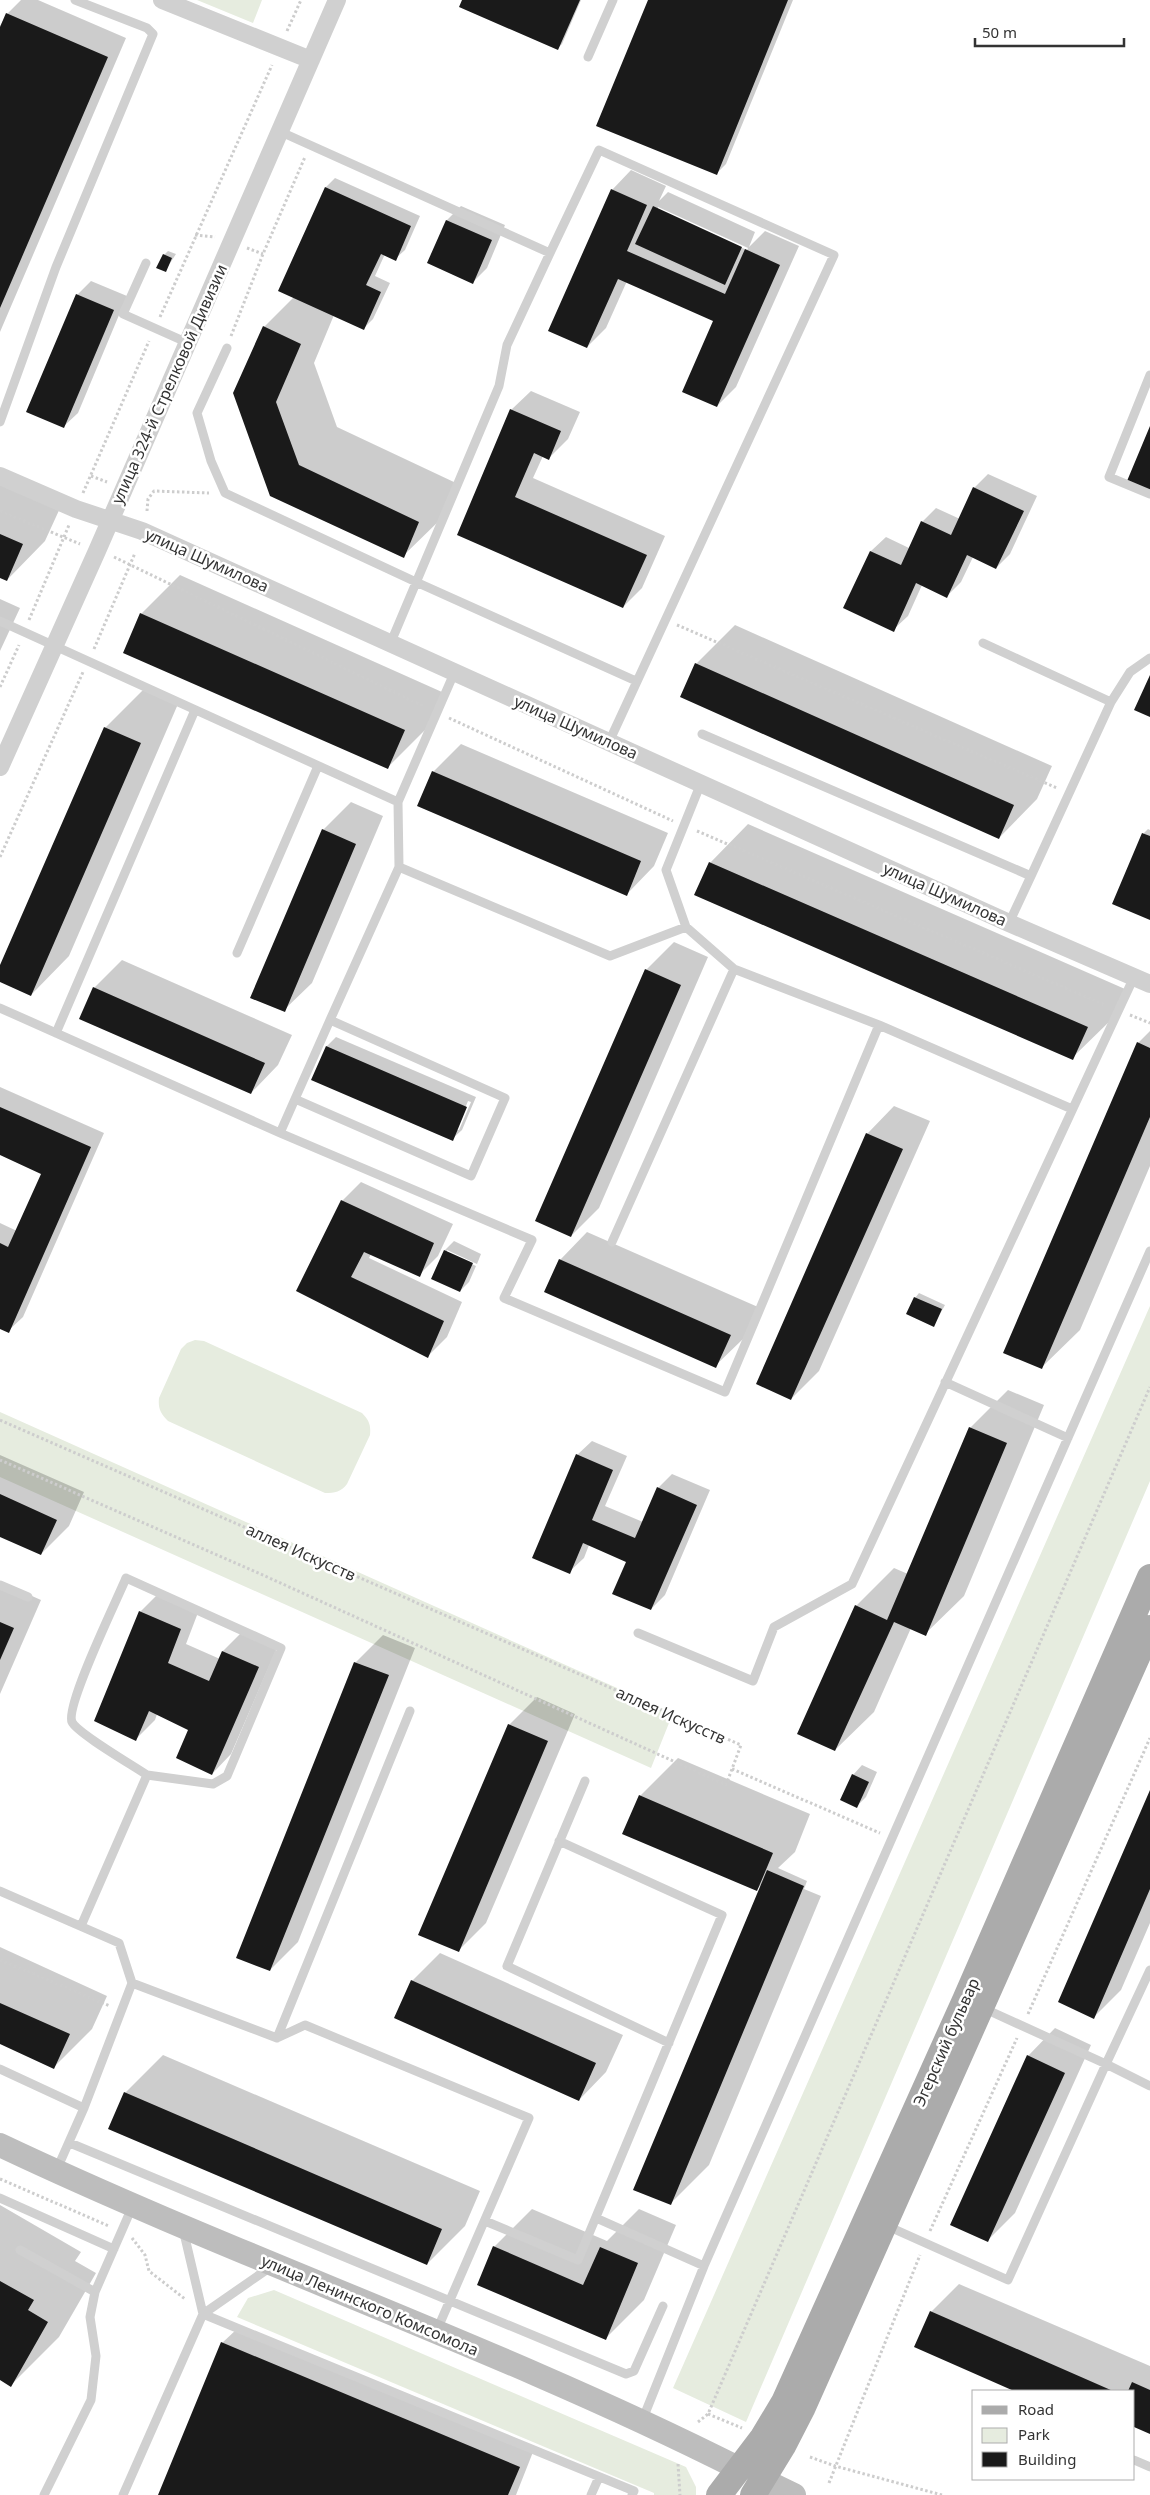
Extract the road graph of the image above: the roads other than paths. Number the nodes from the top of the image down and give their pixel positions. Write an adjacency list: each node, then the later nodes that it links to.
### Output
1 (75, 0): 13 (lane)
2 (162, 0): 6 (street)
3 (337, 0): 6 (street, улица 324-й Стрелковой Дивизии)
4 (613, 0): 5 (lane)
5 (588, 57)
6 (311, 60): 7 (street, улица 324-й Стрелковой Дивизии)
7 (281, 132): 8 (lane); 10 (street, улица 324-й Стрелковой Дивизии)
8 (550, 253): 17 (lane); 24 (lane)
9 (146, 263): 10 (lane)
10 (188, 343): 16 (street, улица 324-й Стрелковой Дивизии)
11 (227, 348): 17 (lane)
12 (1150, 374): 15 (lane)
13 (0, 422)
14 (0, 476): 16 (street, улица Шумилова)
15 (1150, 494)
16 (110, 520): 19 (street, улица Шумилова); 21 (street, улица 324-й Стрелковой Дивизии)
17 (416, 582): 19 (lane); 24 (lane)
18 (0, 621): 21 (lane)
19 (391, 642): 23 (street, улица Шумилова)
20 (982, 642): 25 (lane)
21 (54, 645): 26 (lane); 30 (street, улица 324-й Стрелковой Дивизии)
22 (1150, 658): 25 (lane)
23 (455, 671): 28 (street, улица Шумилова); 32 (lane)
24 (636, 680): 28 (lane)
25 (1111, 702): 34 (lane)
26 (195, 710): 29 (lane); 44 (lane)
27 (702, 734): 34 (lane)
28 (609, 742): 31 (street, улица Шумилова)
29 (318, 766): 32 (lane); 37 (lane)
30 (0, 767)
31 (701, 783): 35 (street, улица Шумилова); 36 (lane)
32 (398, 802): 33 (lane)
33 (399, 867): 36 (lane); 42 (lane)
34 (1031, 876): 35 (lane)
35 (1009, 923): 39 (street, улица Шумилова)
36 (686, 926): 38 (lane)
37 (237, 953)
38 (734, 969): 43 (lane); 48 (lane)
39 (1134, 977): 40 (street, улица Шумилова); 46 (lane)
40 (1150, 984)
41 (0, 1008): 44 (lane)
42 (330, 1020): 45 (lane); 45 (lane)
43 (879, 1026): 46 (lane); 47 (lane)
44 (56, 1033): 47 (lane)
45 (295, 1099): 47 (lane)
46 (1072, 1109): 50 (lane)
47 (280, 1133)
48 (612, 1242)
49 (1150, 1251): 51 (lane)
50 (945, 1382): 51 (lane); 56 (lane)
51 (1068, 1438): 84 (lane)
52 (1150, 1577): 65 (main road, Эгерский бульвар)
53 (0, 1585): 54 (lane)
54 (28, 1598)
55 (1150, 1628): 65 (main road, Эгерский бульвар)
56 (638, 1633)
57 (410, 1710): 66 (lane)
58 (147, 1775): 58 (lane); 62 (lane)
59 (584, 1781): 60 (lane)
60 (558, 1841): 67 (lane); 67 (lane)
61 (0, 1891): 62 (lane)
62 (81, 1926): 64 (lane)
63 (1150, 1972): 68 (lane)
64 (132, 1983): 66 (lane); 71 (lane)
65 (974, 2004): 68 (lane); 79 (main road, Эгерский бульвар); 93 (main road, Эгерский бульвар)
66 (277, 2038): 78 (lane)
67 (669, 2043): 77 (lane)
68 (1106, 2064): 70 (lane); 79 (lane)
69 (0, 2069): 71 (lane)
70 (1150, 2086)
71 (84, 2108): 72 (lane)
72 (70, 2143): 74 (lane); 86 (lane)
73 (0, 2145): 74 (main road, улица Ленинского Комсомола)
74 (56, 2172): 76 (main road, улица Ленинского Комсомола)
75 (0, 2198): 81 (lane)
76 (133, 2204): 80 (main road, улица Ленинского Комсомола); 81 (lane)
77 (596, 2218): 78 (lane); 84 (lane)
78 (485, 2221): 86 (lane)
79 (885, 2225): 95 (main road, Эгерский бульвар)
80 (183, 2226): 83 (main road, улица Ленинского Комсомола); 88 (lane)
81 (114, 2249): 85 (lane)
82 (20, 2250): 85 (lane)
83 (275, 2264): 88 (lane); 89 (main road, улица Ленинского Комсомола)
84 (704, 2266): 90 (lane)
85 (95, 2292): 96 (lane)
86 (451, 2303): 87 (lane); 89 (lane)
87 (663, 2306)
88 (203, 2314): 94 (lane); 97 (lane)
89 (436, 2333): 90 (main road, улица Ленинского Комсомола)
90 (642, 2421): 93 (main road, улица Ленинского Комсомола)
91 (1135, 2460): 92 (lane)
92 (1150, 2467)
93 (738, 2468): 95 (main road); 100 (main road, Эгерский бульвар)
94 (599, 2477): 98 (lane); 99 (lane)
95 (758, 2488): 101 (main road)
96 (44, 2495)
97 (123, 2495)
98 (591, 2495)
99 (632, 2495)
100 (719, 2495)
101 (794, 2495)

